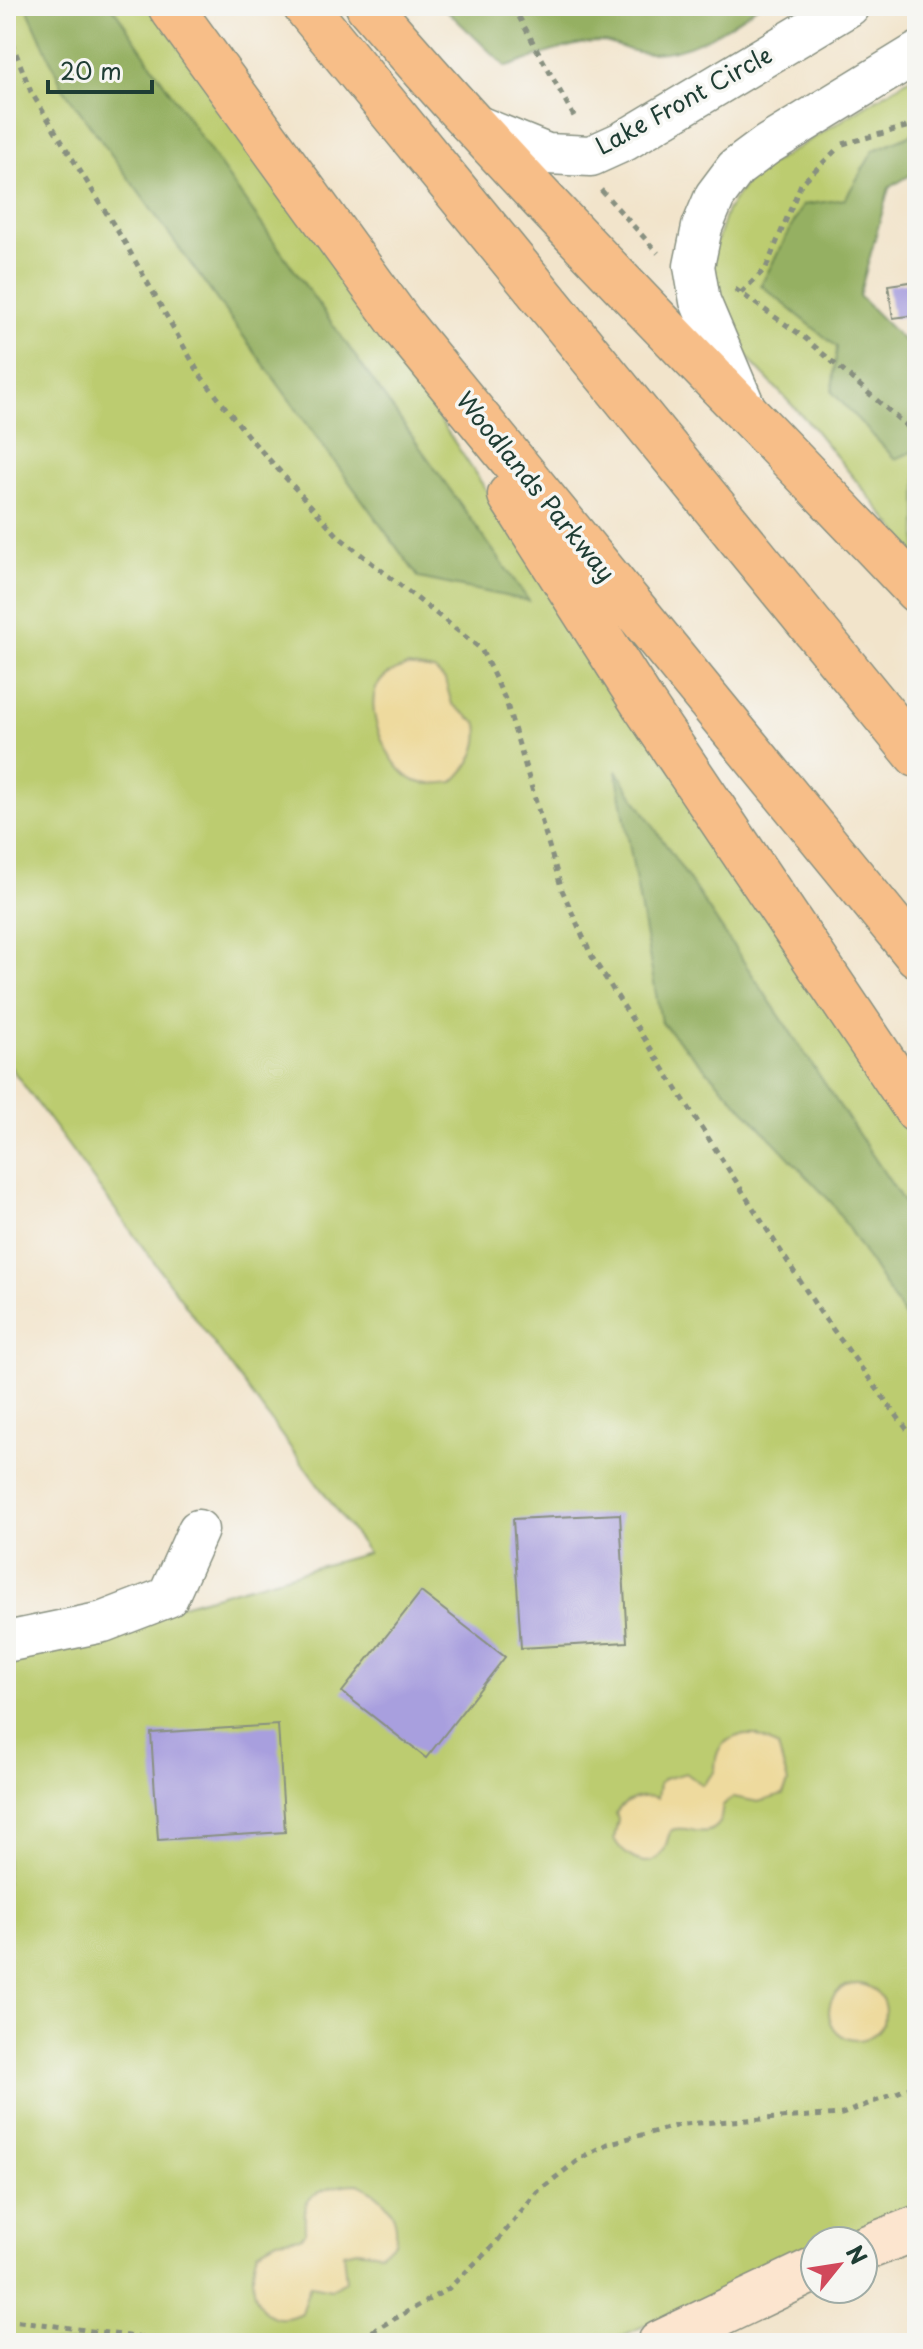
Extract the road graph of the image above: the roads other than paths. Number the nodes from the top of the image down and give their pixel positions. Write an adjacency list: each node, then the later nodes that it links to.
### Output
1 (170, 6): 7 (main road, Woodlands Parkway)
2 (305, 6): 10 (main road)
3 (368, 6): 6 (main road)
4 (849, 6): 6 (street, Lake Front Circle)
5 (917, 53): 8 (street)
6 (467, 121): 8 (main road)
7 (401, 324): 11 (main road, Woodlands Parkway); 12 (main road)
8 (745, 407): 9 (main road)
9 (917, 591)
10 (917, 755)
11 (917, 955)
12 (917, 1111)
13 (198, 1530): 14 (street)
14 (6, 1642)
15 (917, 2228): 16 (main road)
16 (879, 2243)
17 (799, 2277): 18 (main road)
18 (660, 2343)

